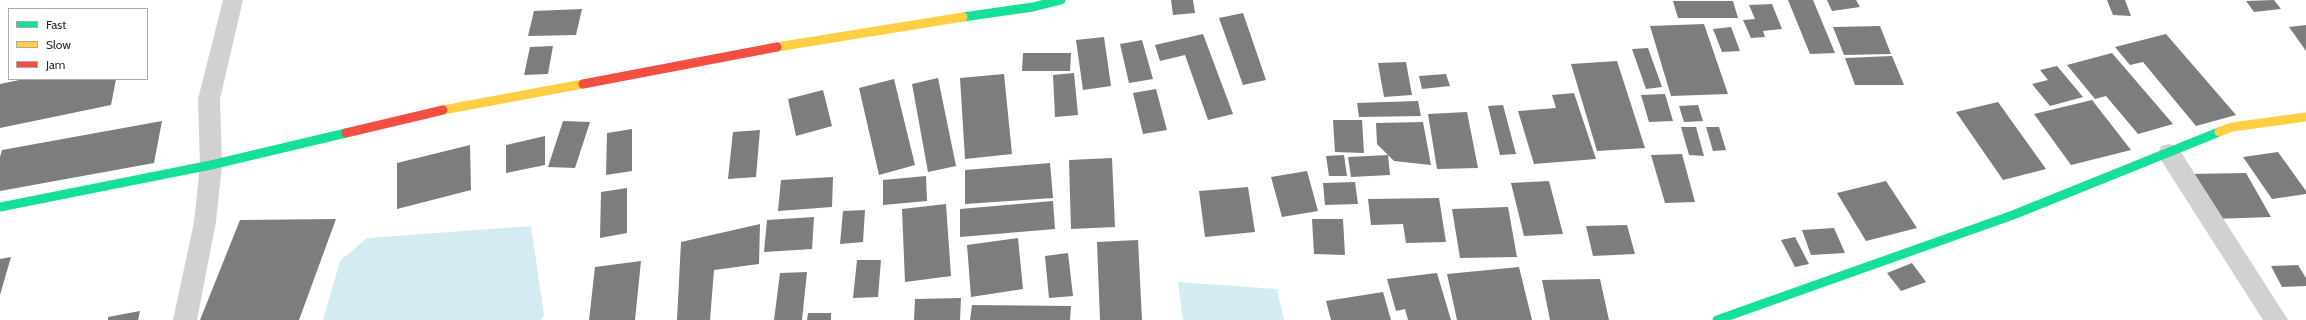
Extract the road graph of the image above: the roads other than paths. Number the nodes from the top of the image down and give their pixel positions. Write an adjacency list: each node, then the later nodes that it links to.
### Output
1 (233, 0): 5 (street)
2 (1061, 0): 5 (street)
3 (2306, 117): 4 (street)
4 (2169, 153): 8 (street); 9 (street)
5 (211, 165): 6 (street); 7 (street)
6 (0, 207)
7 (186, 320)
8 (1717, 320)
9 (2276, 320)

